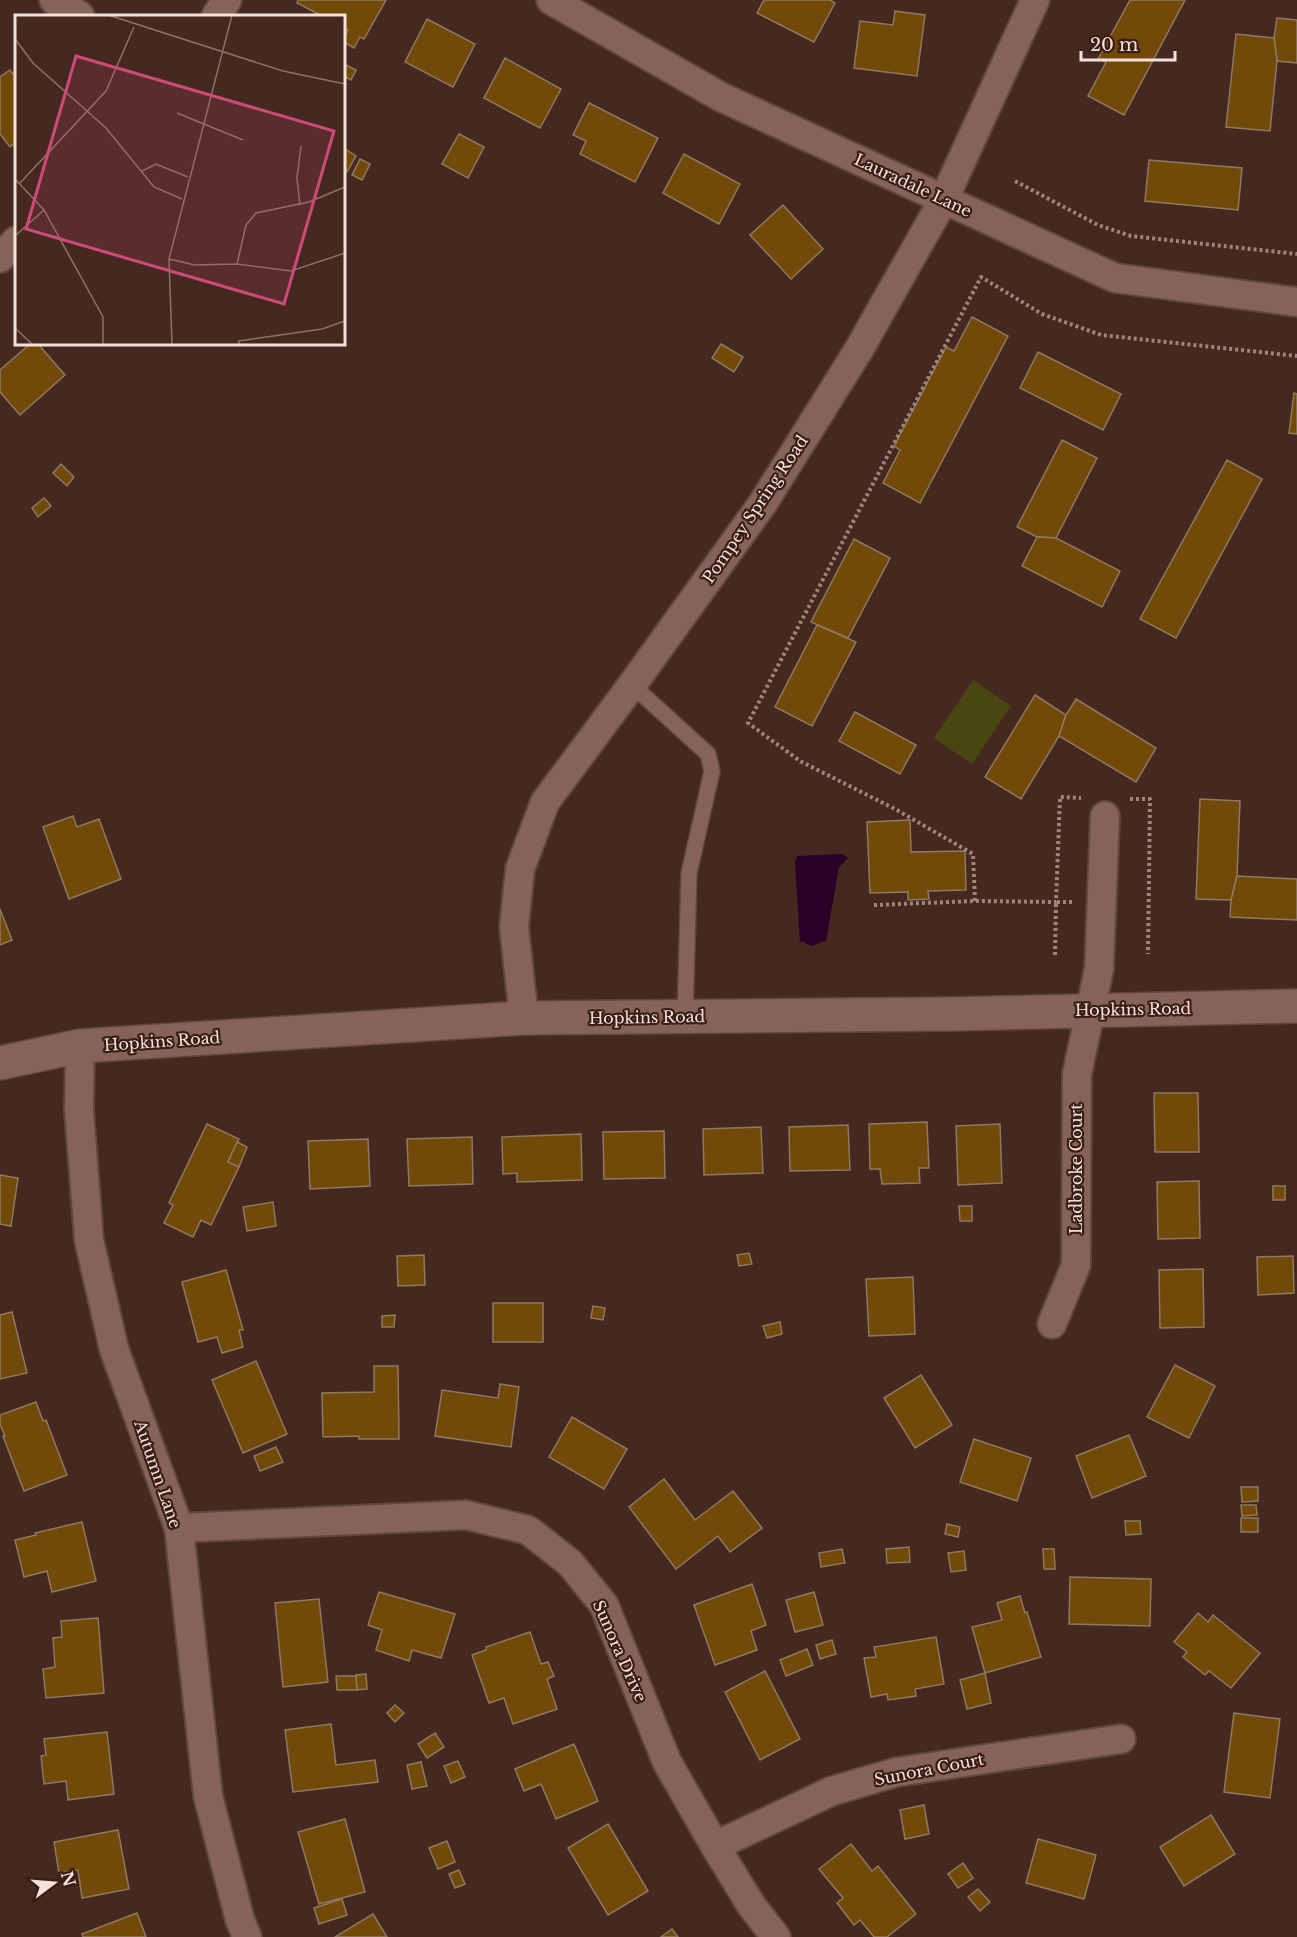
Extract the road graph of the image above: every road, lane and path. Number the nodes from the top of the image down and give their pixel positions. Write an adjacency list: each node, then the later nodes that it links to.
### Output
1 (54, 0): 5 (street)
2 (227, 0): 6 (street)
3 (551, 0): 8 (street, Lauradale Lane)
4 (1035, 0): 8 (street, Pompey Spring Road)
5 (78, 15)
6 (217, 15)
7 (1015, 181): 10 (path)
8 (944, 199): 12 (street, Lauradale Lane); 14 (street, Pompey Spring Road)
9 (15, 242): 11 (street)
10 (1297, 254)
11 (0, 258)
12 (1297, 302)
13 (1297, 356): 18 (path)
14 (632, 685): 26 (lane); 27 (street, Pompey Spring Road)
15 (1082, 798): 19 (path)
16 (1128, 799): 22 (path)
17 (1105, 816): 25 (street, Ladbroke Court)
18 (975, 901): 19 (path); 21 (path)
19 (1056, 902): 20 (path); 23 (path)
20 (1081, 902)
21 (874, 905)
22 (1148, 954)
23 (1055, 955)
24 (1297, 1006): 25 (main road, Hopkins Road)
25 (1090, 1011): 26 (main road, Hopkins Road); 30 (street, Ladbroke Court)
26 (685, 1016): 27 (main road, Hopkins Road)
27 (524, 1018): 28 (main road, Hopkins Road)
28 (80, 1047): 29 (main road, Hopkins Road); 31 (street, Autumn Lane)
29 (0, 1064)
30 (1052, 1324)
31 (179, 1528): 33 (street, Sunora Drive); 34 (street, Autumn Lane)
32 (1121, 1739): 33 (street, Sunora Court)
33 (715, 1846): 35 (street, Sunora Drive)
34 (247, 1937)
35 (776, 1937)

